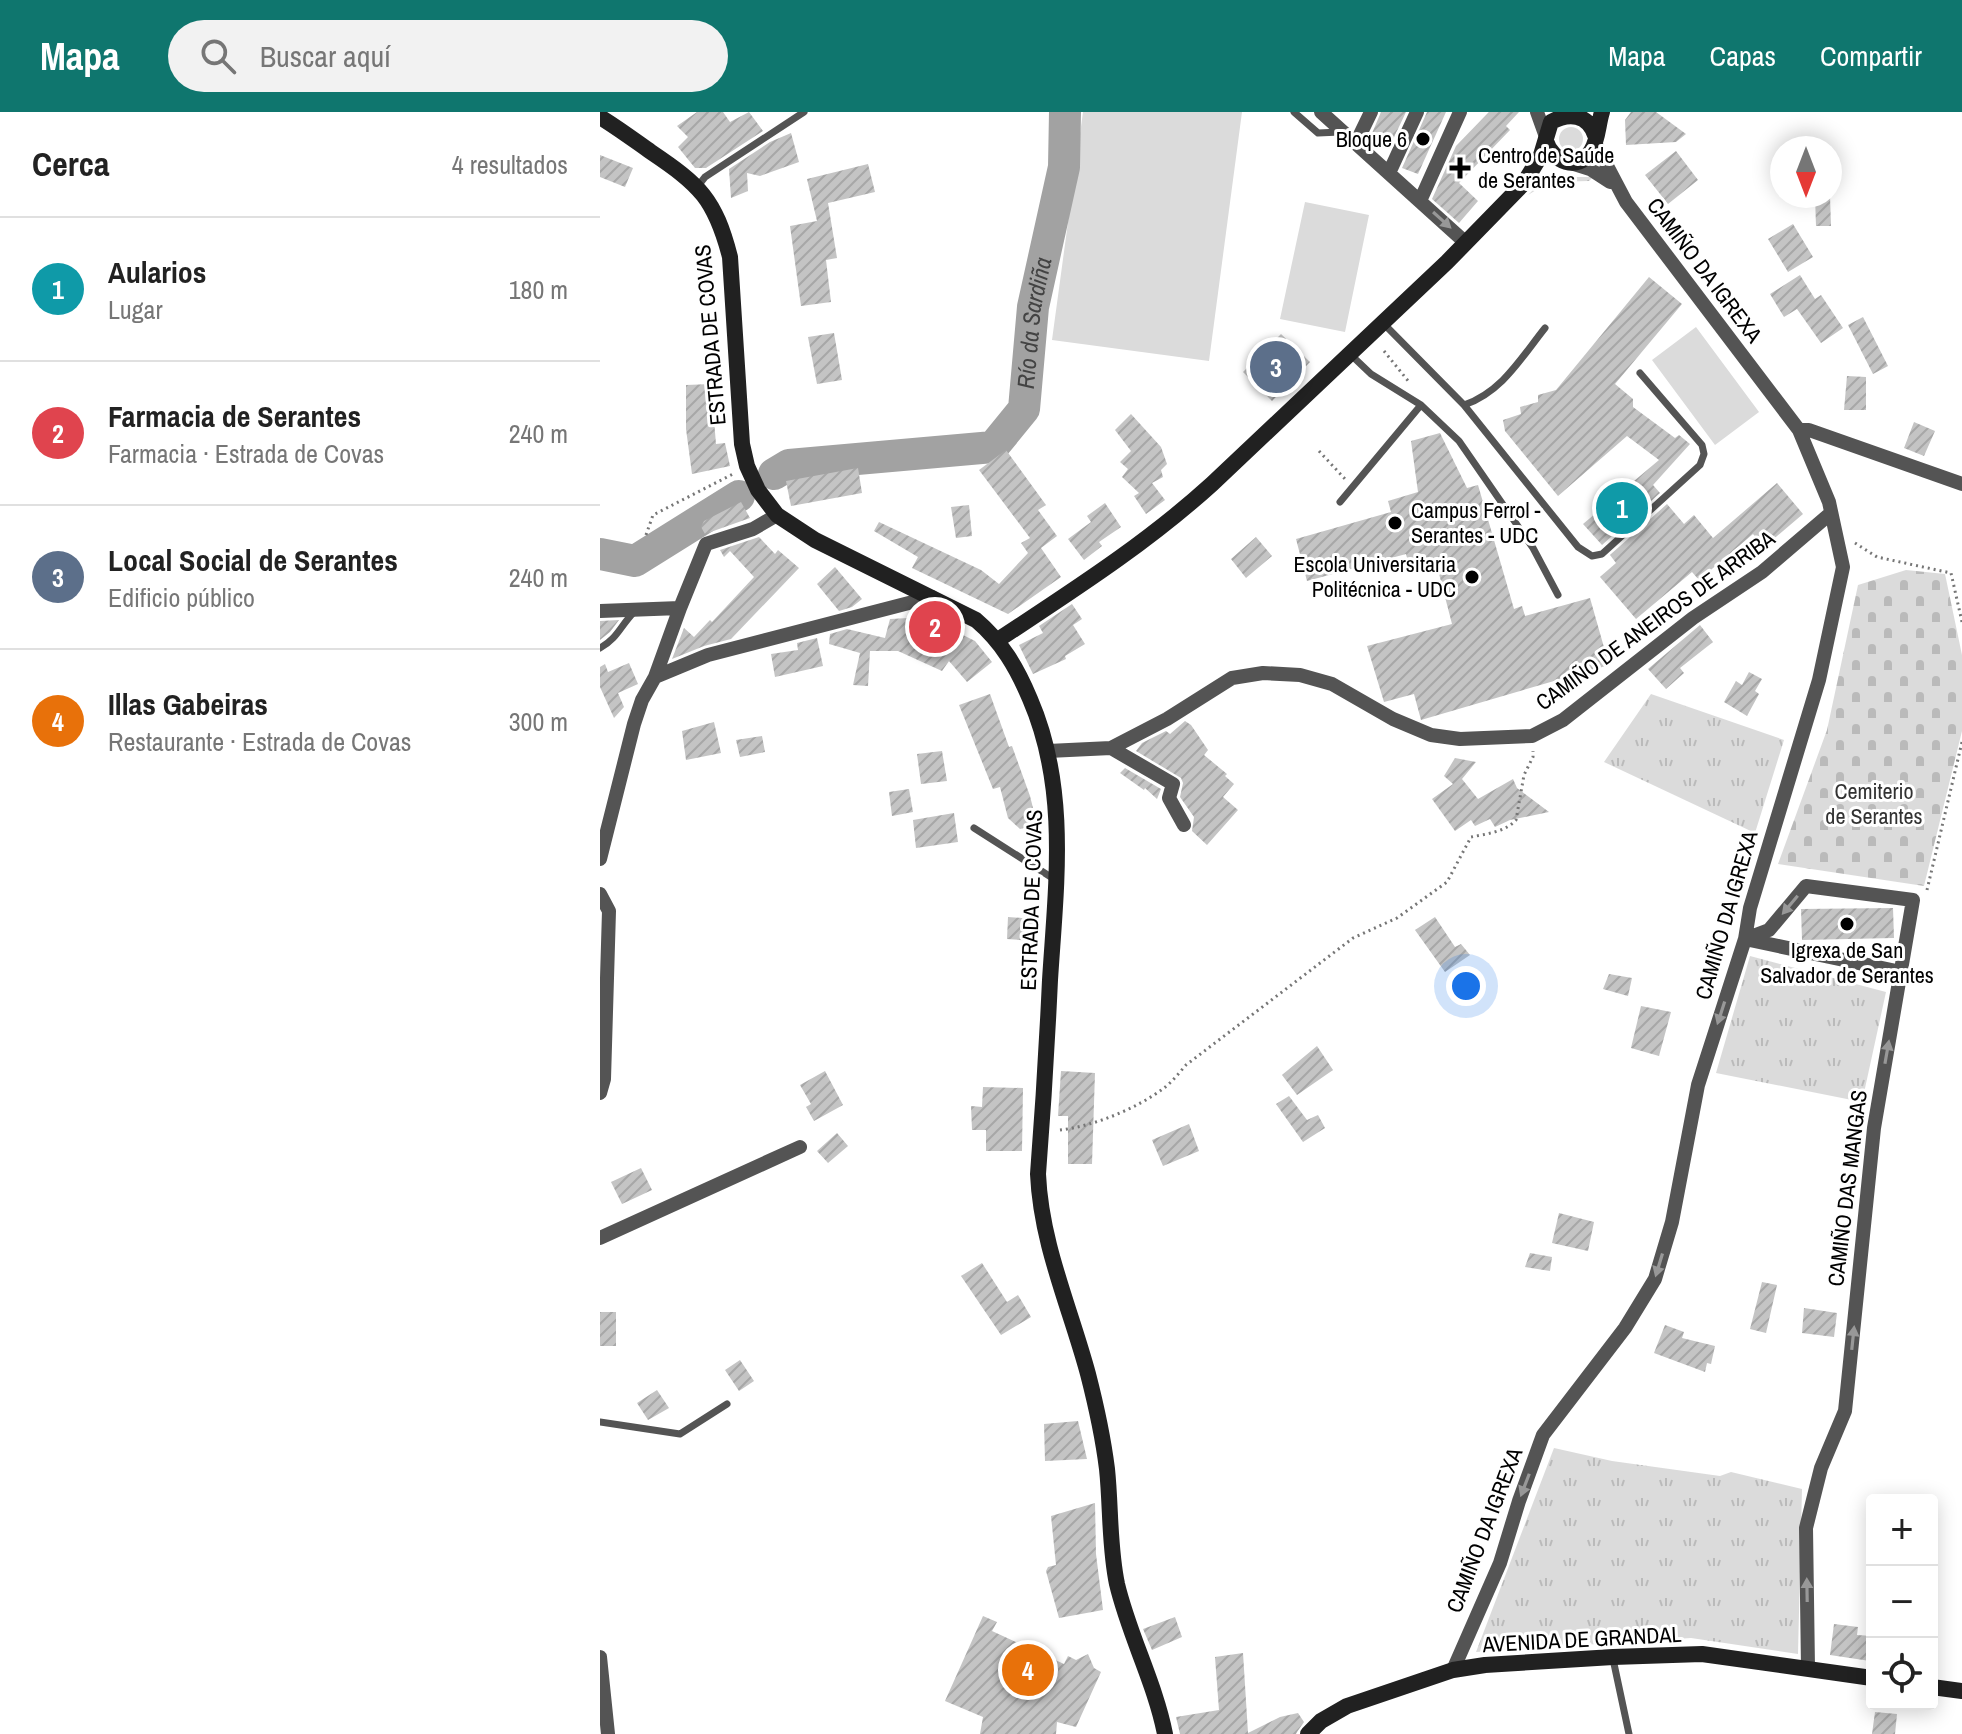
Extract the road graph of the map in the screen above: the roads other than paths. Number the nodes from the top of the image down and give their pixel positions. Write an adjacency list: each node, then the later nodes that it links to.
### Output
1 (804, 112): 18 (lane)
2 (1294, 112): 11 (lane)
3 (1322, 112): 11 (street)
4 (1371, 112): 14 (street)
5 (1417, 112): 16 (street)
6 (1460, 112): 20 (street)
7 (1537, 112): 12 (street)
8 (1602, 112): 13 (main road)
9 (1568, 113): 12 (main road); 13 (main road)
10 (600, 117): 18 (main road, ESTRADA DE COVAS)
11 (1343, 132): 14 (street)
12 (1546, 139): 15 (main road); 17 (main road)
13 (1595, 139): 15 (main road); 19 (street)
14 (1356, 143): 16 (street)
15 (1569, 162): 17 (main road); 19 (street)
16 (1389, 173): 20 (street)
17 (1524, 183): 21 (main road)
18 (698, 186): 32 (main road, ESTRADA DE COVAS)
19 (1616, 188): 28 (street, CAMIÑO DA IGREXA)
20 (1420, 201): 21 (street, one-way to 21)
21 (1466, 243): 22 (main road)
22 (1382, 323): 24 (main road); 27 (lane)
23 (1545, 328): 27 (lane)
24 (1350, 354): 26 (lane); 38 (main road)
25 (1640, 373): 27 (lane)
26 (1421, 405): 30 (lane); 33 (lane)
27 (1464, 405)
28 (1799, 430): 29 (street); 31 (street, CAMIÑO DA IGREXA)
29 (1962, 484)
30 (1340, 502)
31 (1831, 513): 41 (street, CAMIÑO DE ANEIROS DE ARRIBA); 48 (street, CAMIÑO DA IGREXA)
32 (777, 515): 34 (main road, ESTRADA DE COVAS); 35 (street)
33 (1558, 595)
34 (932, 597): 38 (main road, ESTRADA DE COVAS); 40 (street)
35 (680, 608): 36 (street); 40 (street)
36 (636, 609): 37 (street); 39 (lane)
37 (600, 611)
38 (998, 640): 42 (main road, ESTRADA DE COVAS)
39 (600, 648)
40 (655, 677): 45 (street)
41 (1111, 748): 42 (street, CAMIÑO DE ANEIROS DE ARRIBA); 43 (street)
42 (1048, 751): 46 (main road, ESTRADA DE COVAS)
43 (1184, 825)
44 (974, 828): 46 (lane)
45 (600, 859)
46 (1056, 880): 63 (main road, ESTRADA DE COVAS)
47 (600, 894): 50 (street)
48 (1745, 939): 49 (street); 49 (street, CAMIÑO DAS MANGAS, one-way to 48); 58 (street, CAMIÑO DA IGREXA, one-way to 58)
49 (1901, 972): 57 (street, CAMIÑO DAS MANGAS, one-way to 49)
50 (600, 1093)
51 (800, 1147): 52 (street)
52 (600, 1238)
53 (727, 1404): 54 (lane)
54 (600, 1422)
55 (600, 1657): 62 (street)
56 (1613, 1657): 57 (main road, AVENIDA DE GRANDAL); 58 (main road, AVENIDA DE GRANDAL); 65 (lane)
57 (1808, 1668): 59 (main road, AVENIDA DE GRANDAL)
58 (1453, 1670): 64 (main road, AVENIDA DE GRANDAL)
59 (1866, 1677)
60 (1938, 1688): 61 (main road)
61 (1962, 1691)
62 (608, 1734)
63 (1165, 1734)
64 (1308, 1734)
65 (1629, 1734)

